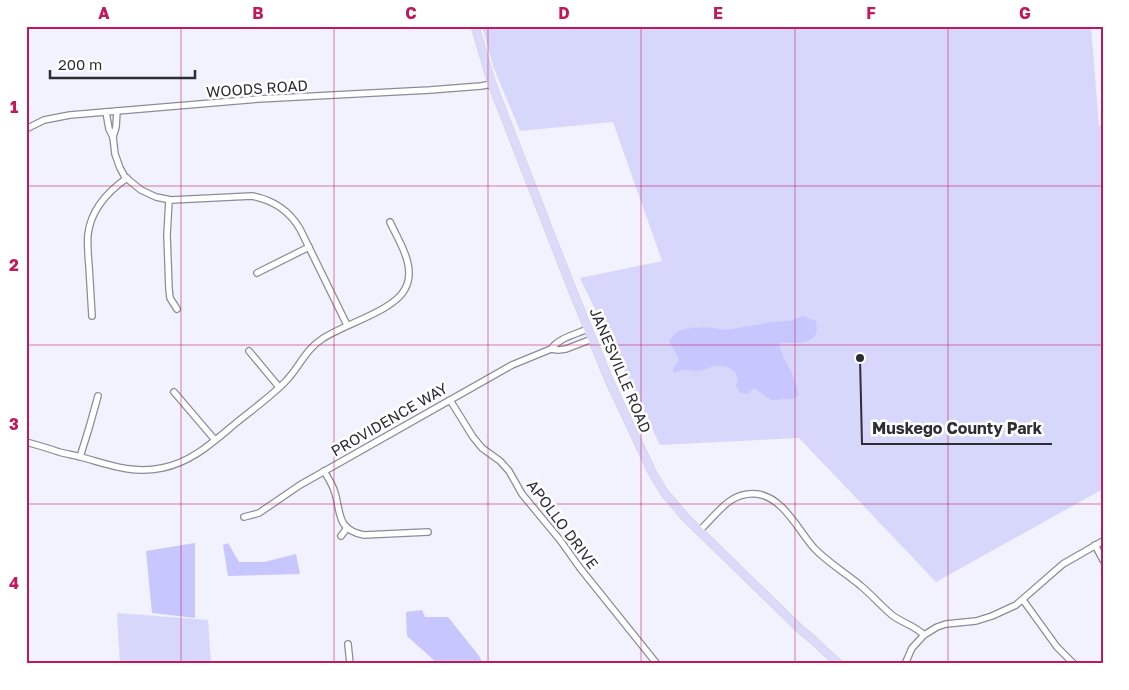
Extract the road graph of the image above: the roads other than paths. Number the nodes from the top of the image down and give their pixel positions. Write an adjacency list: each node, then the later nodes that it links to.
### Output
1 (475, 26): 2 (main road, JANESVILLE ROAD)
2 (492, 84): 3 (street, WOODS ROAD); 15 (main road, JANESVILLE ROAD)
3 (117, 111): 4 (street, WOODS ROAD); 6 (street)
4 (106, 112): 5 (street, WOODS ROAD); 6 (street)
5 (26, 129)
6 (113, 137): 7 (street)
7 (127, 178): 8 (street); 13 (street)
8 (169, 200): 10 (street); 12 (street)
9 (390, 222): 14 (street)
10 (310, 247): 11 (street); 14 (street)
11 (257, 272)
12 (177, 309)
13 (92, 316)
14 (348, 325): 19 (street)
15 (588, 329): 16 (main road, JANESVILLE ROAD); 17 (street, PROVIDENCE WAY)
16 (592, 339): 17 (street, PROVIDENCE WAY); 29 (main road, JANESVILLE ROAD)
17 (551, 349): 22 (street, PROVIDENCE WAY)
18 (248, 351): 19 (street)
19 (279, 387): 23 (street)
20 (174, 392): 23 (street)
21 (98, 396): 25 (street)
22 (450, 400): 26 (street, PROVIDENCE WAY); 39 (street, APOLLO DRIVE)
23 (215, 440): 25 (street)
24 (26, 442): 25 (street)
25 (80, 457)
26 (324, 471): 27 (street, PROVIDENCE WAY); 28 (street)
27 (244, 517)
28 (347, 528): 30 (street); 31 (street)
29 (699, 531): 36 (street); 40 (main road, JANESVILLE ROAD)
30 (428, 532)
31 (341, 536)
32 (1103, 541): 33 (street)
33 (1095, 545): 34 (street); 35 (street)
34 (1103, 560)
35 (1023, 600): 36 (street); 42 (street)
36 (924, 635): 41 (street)
37 (348, 644): 38 (street)
38 (350, 664)
39 (657, 664)
40 (839, 664)
41 (905, 664)
42 (1074, 664)

